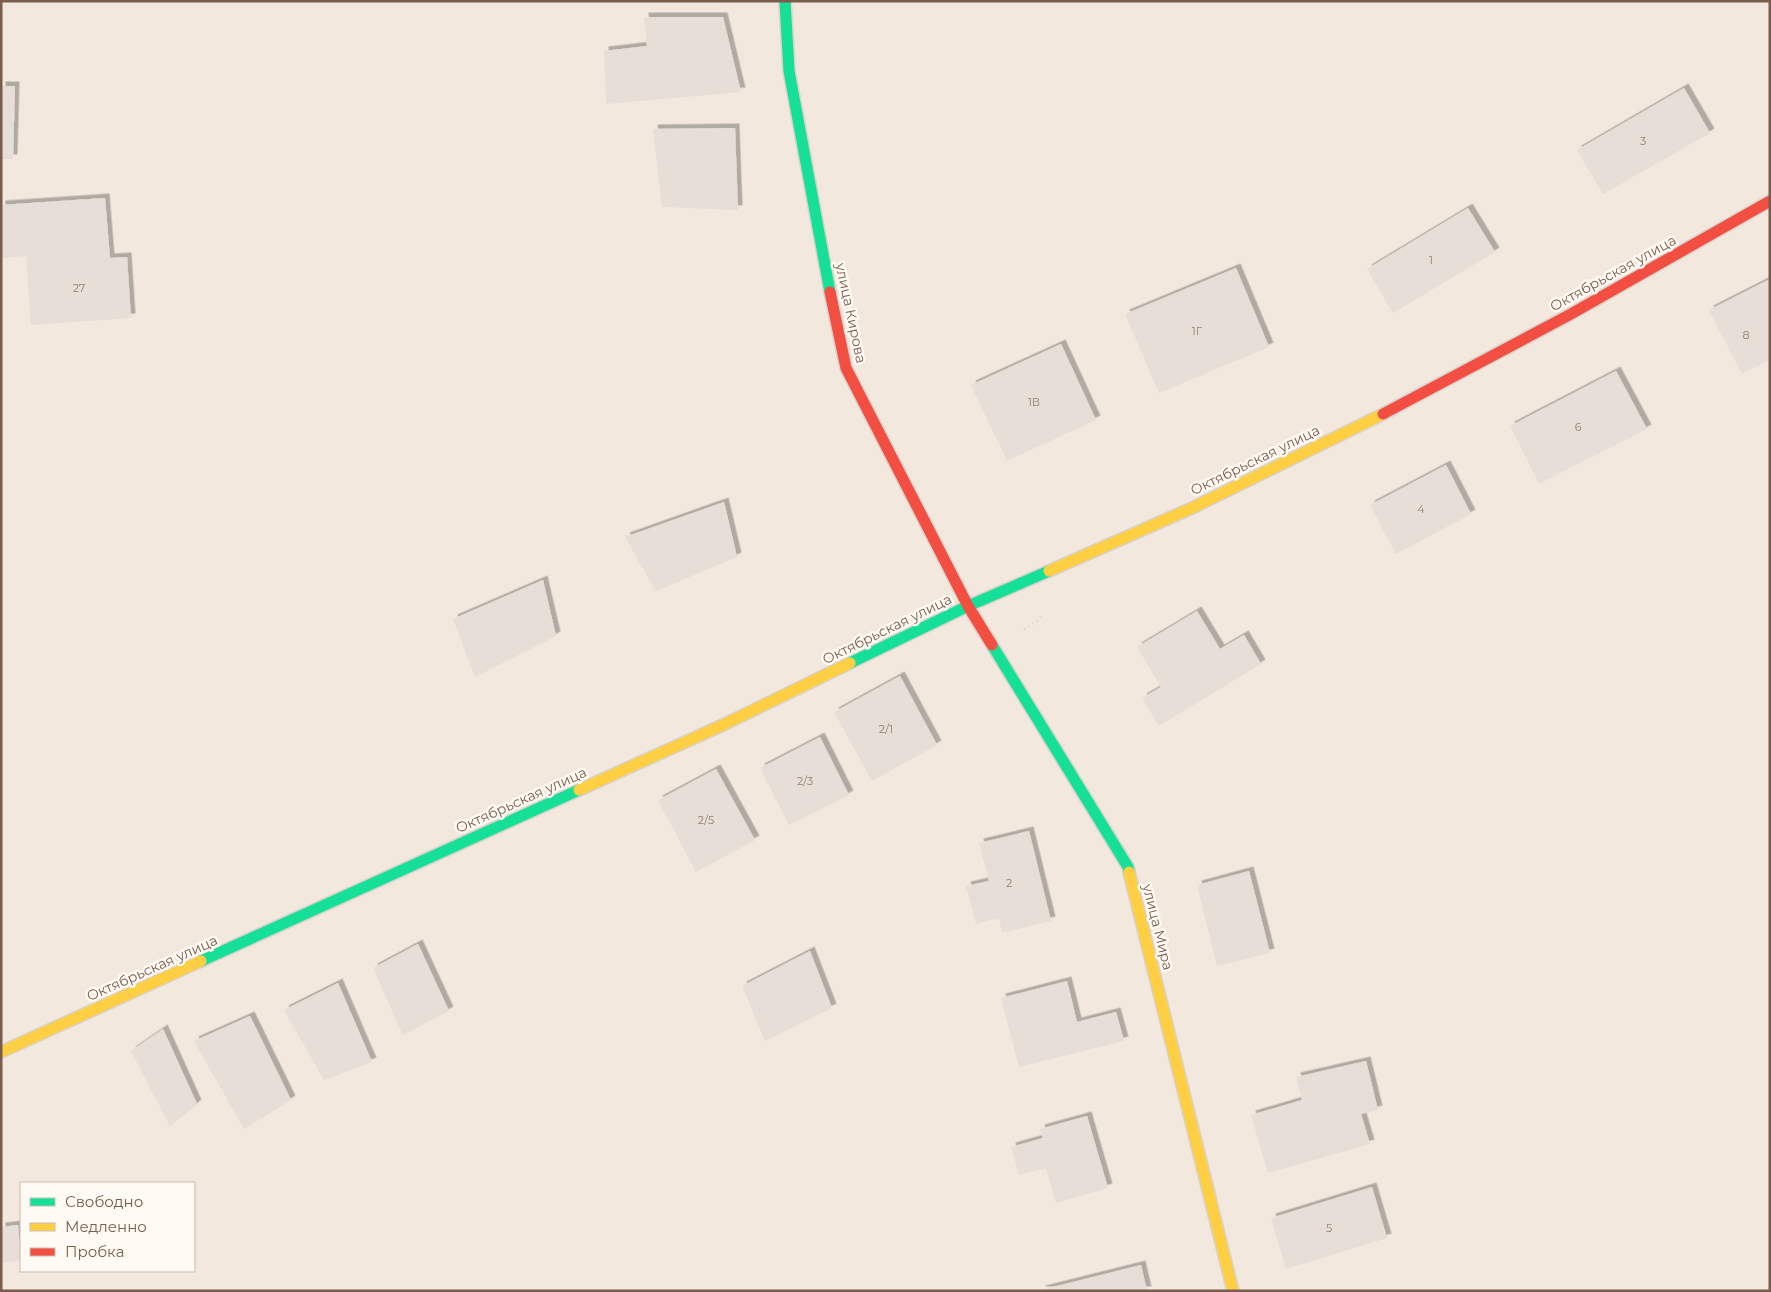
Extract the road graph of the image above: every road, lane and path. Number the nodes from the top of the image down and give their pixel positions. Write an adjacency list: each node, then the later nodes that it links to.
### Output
1 (785, 1): 3 (street, улица Кирова)
2 (1770, 201): 3 (street, Октябрьская улица)
3 (968, 606): 4 (street, Октябрьская улица); 5 (street, улица Мира)
4 (1, 1052)
5 (1233, 1291)

